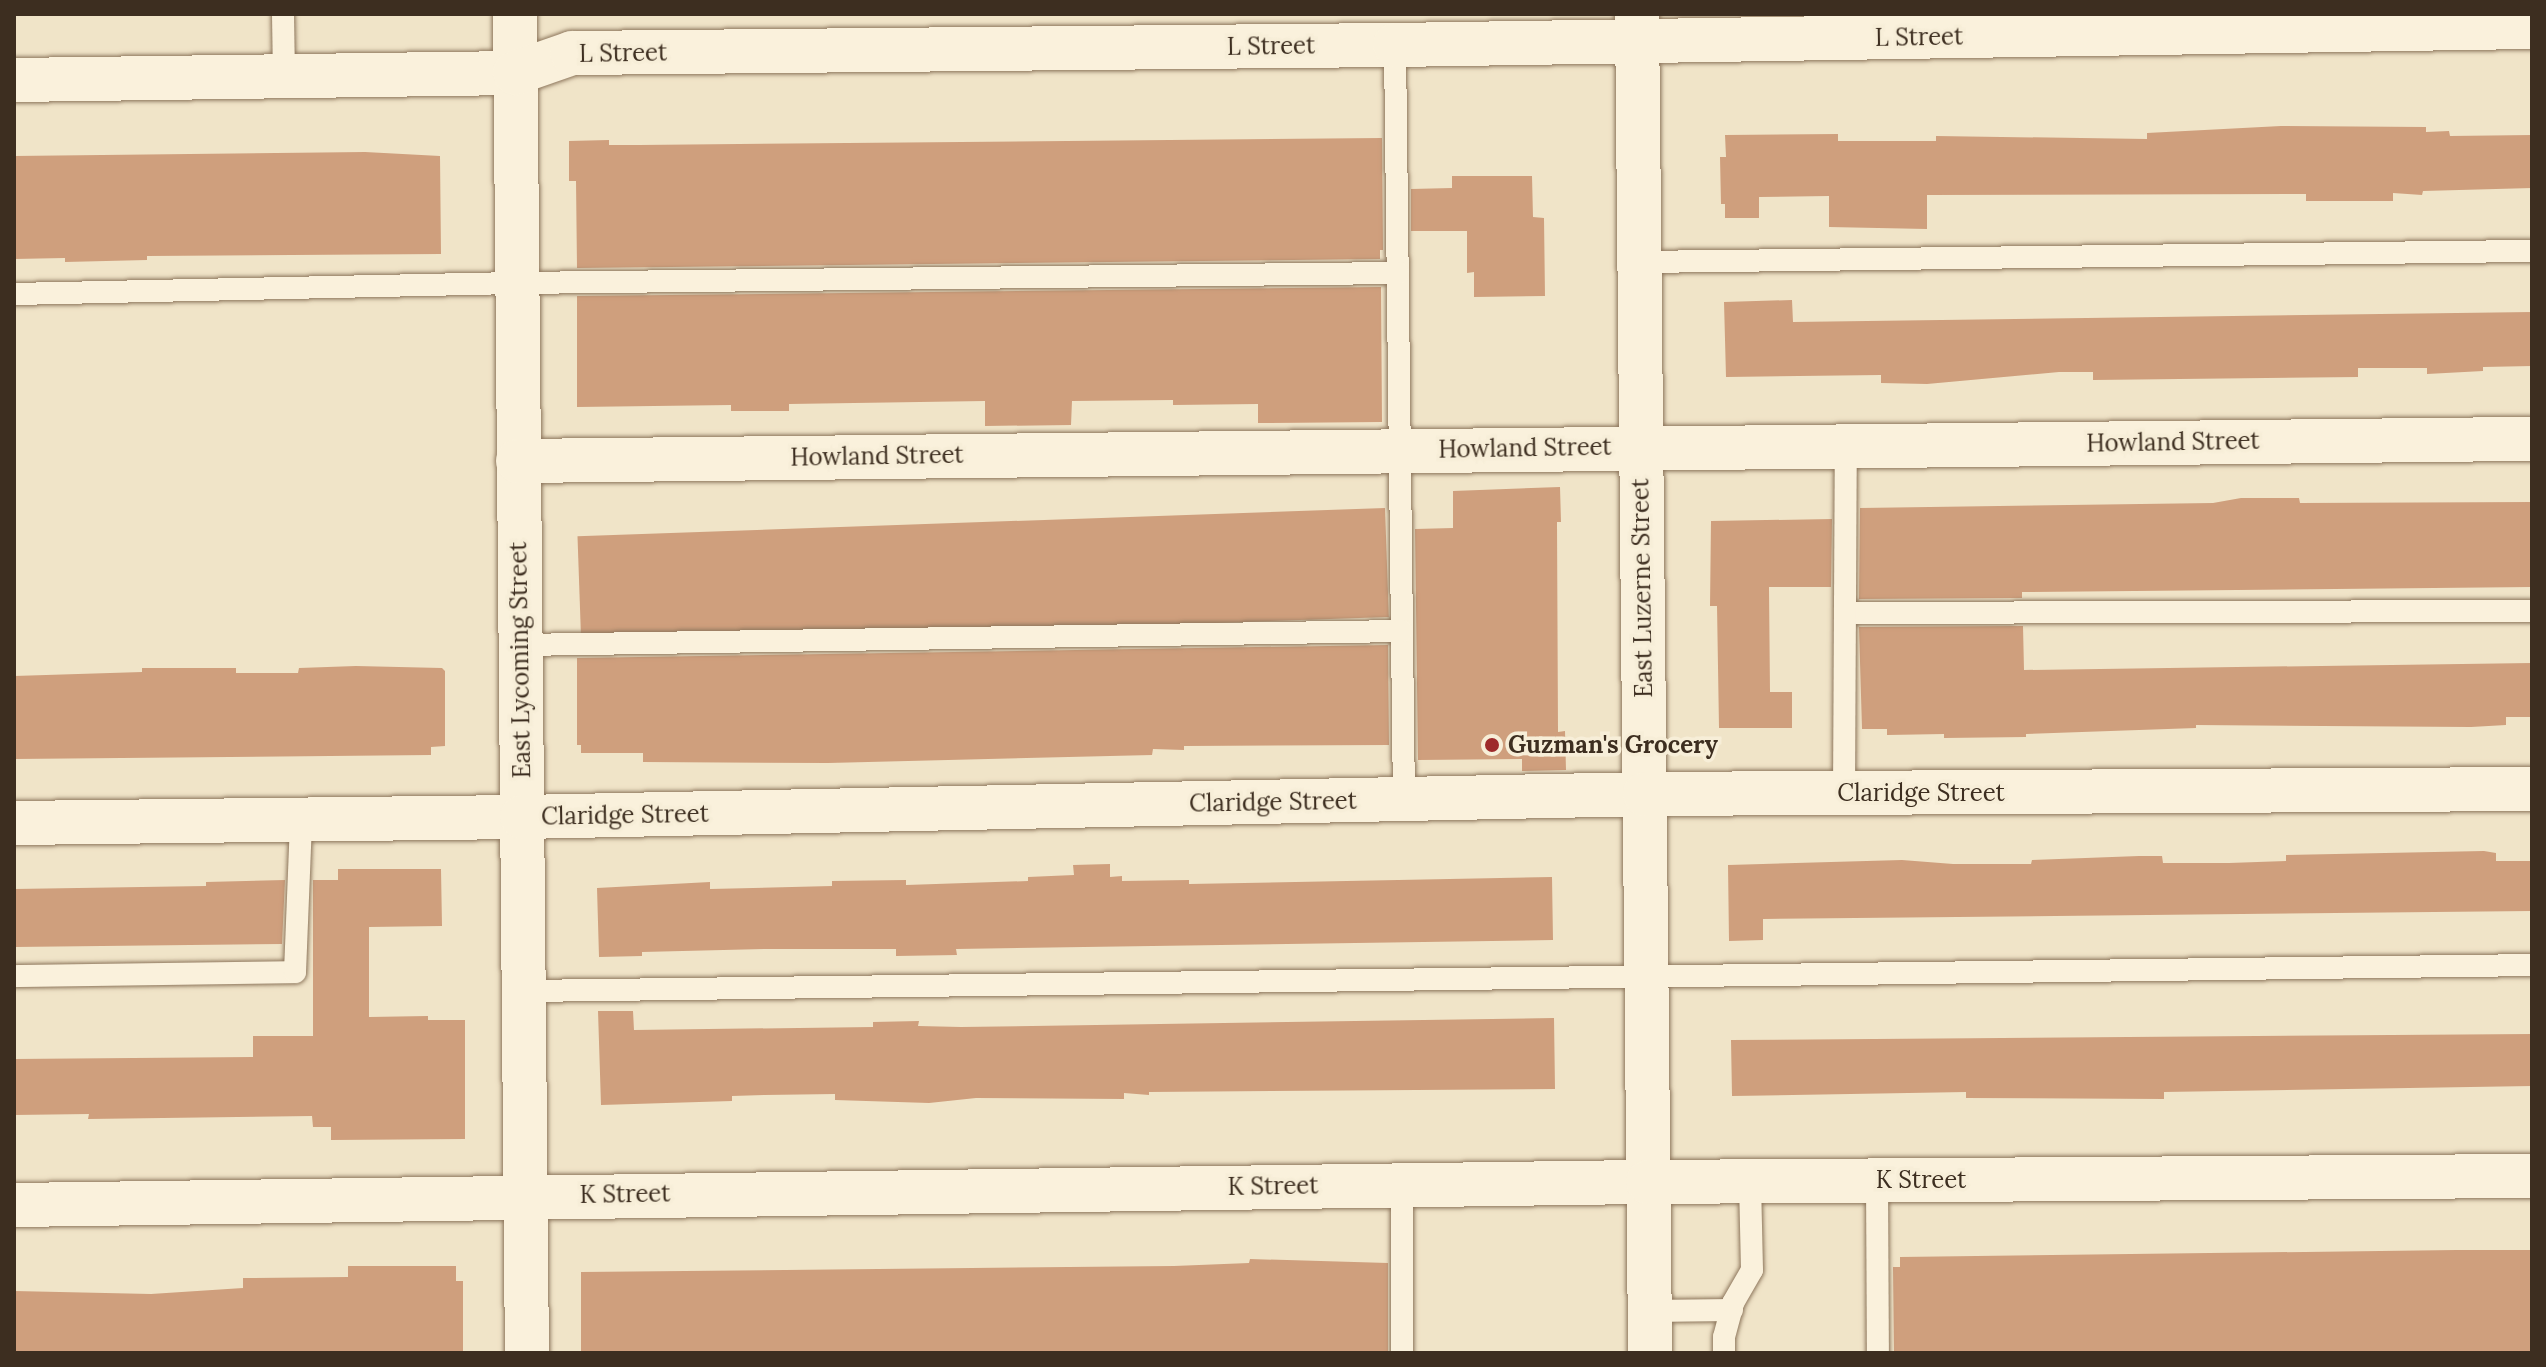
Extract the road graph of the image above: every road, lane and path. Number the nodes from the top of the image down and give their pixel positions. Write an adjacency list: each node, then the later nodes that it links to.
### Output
1 (283, 14): 8 (lane)
2 (515, 14): 7 (street, East Lycoming Street)
3 (1865, 26): 4 (street, L Street); 5 (street, L Street)
4 (2532, 27)
5 (1637, 28): 6 (street, L Street); 11 (street, East Luzerne Street)
6 (1395, 45): 7 (street, L Street); 12 (lane)
7 (515, 73): 8 (street, L Street); 13 (street, East Lycoming Street)
8 (284, 77): 9 (street, L Street)
9 (14, 80)
10 (2532, 251): 11 (lane)
11 (1639, 262): 17 (street, East Luzerne Street)
12 (1398, 273): 13 (lane); 18 (lane)
13 (516, 283): 14 (lane); 19 (street, East Lycoming Street)
14 (14, 294)
15 (2532, 439): 16 (street, Howland Street)
16 (1846, 445): 17 (street, Howland Street); 21 (lane)
17 (1641, 447): 18 (street, Howland Street); 26 (street, East Luzerne Street)
18 (1400, 450): 19 (street, Howland Street); 22 (lane)
19 (518, 461): 23 (street, East Lycoming Street)
20 (2532, 611): 21 (lane)
21 (1846, 613): 25 (lane)
22 (1402, 631): 23 (lane); 27 (lane)
23 (520, 645): 28 (street, East Lycoming Street)
24 (2532, 789): 25 (street, Claridge Street)
25 (1844, 793): 26 (street, Claridge Street)
26 (1645, 794): 27 (street, Claridge Street); 33 (street, East Luzerne Street)
27 (1404, 799): 28 (street, Claridge Street)
28 (522, 817): 29 (street, Claridge Street); 34 (street, East Lycoming Street)
29 (301, 820): 30 (street, Claridge Street); 32 (lane)
30 (14, 823)
31 (2532, 965): 33 (lane)
32 (14, 976)
33 (1646, 977): 34 (lane); 38 (street, East Luzerne Street)
34 (524, 991): 40 (street, East Lycoming Street)
35 (2532, 1176): 36 (street, K Street)
36 (1877, 1180): 37 (street, K Street); 47 (lane)
37 (1750, 1181): 38 (street, K Street); 42 (lane)
38 (1648, 1182): 39 (street, K Street); 43 (street, East Luzerne Street)
39 (1402, 1185): 40 (street, K Street); 45 (lane)
40 (526, 1195): 41 (street, K Street); 44 (street, East Lycoming Street)
41 (14, 1205)
42 (1732, 1310): 43 (lane); 46 (lane)
43 (1650, 1332)
44 (527, 1353)
45 (1402, 1353)
46 (1724, 1353)
47 (1878, 1353)

